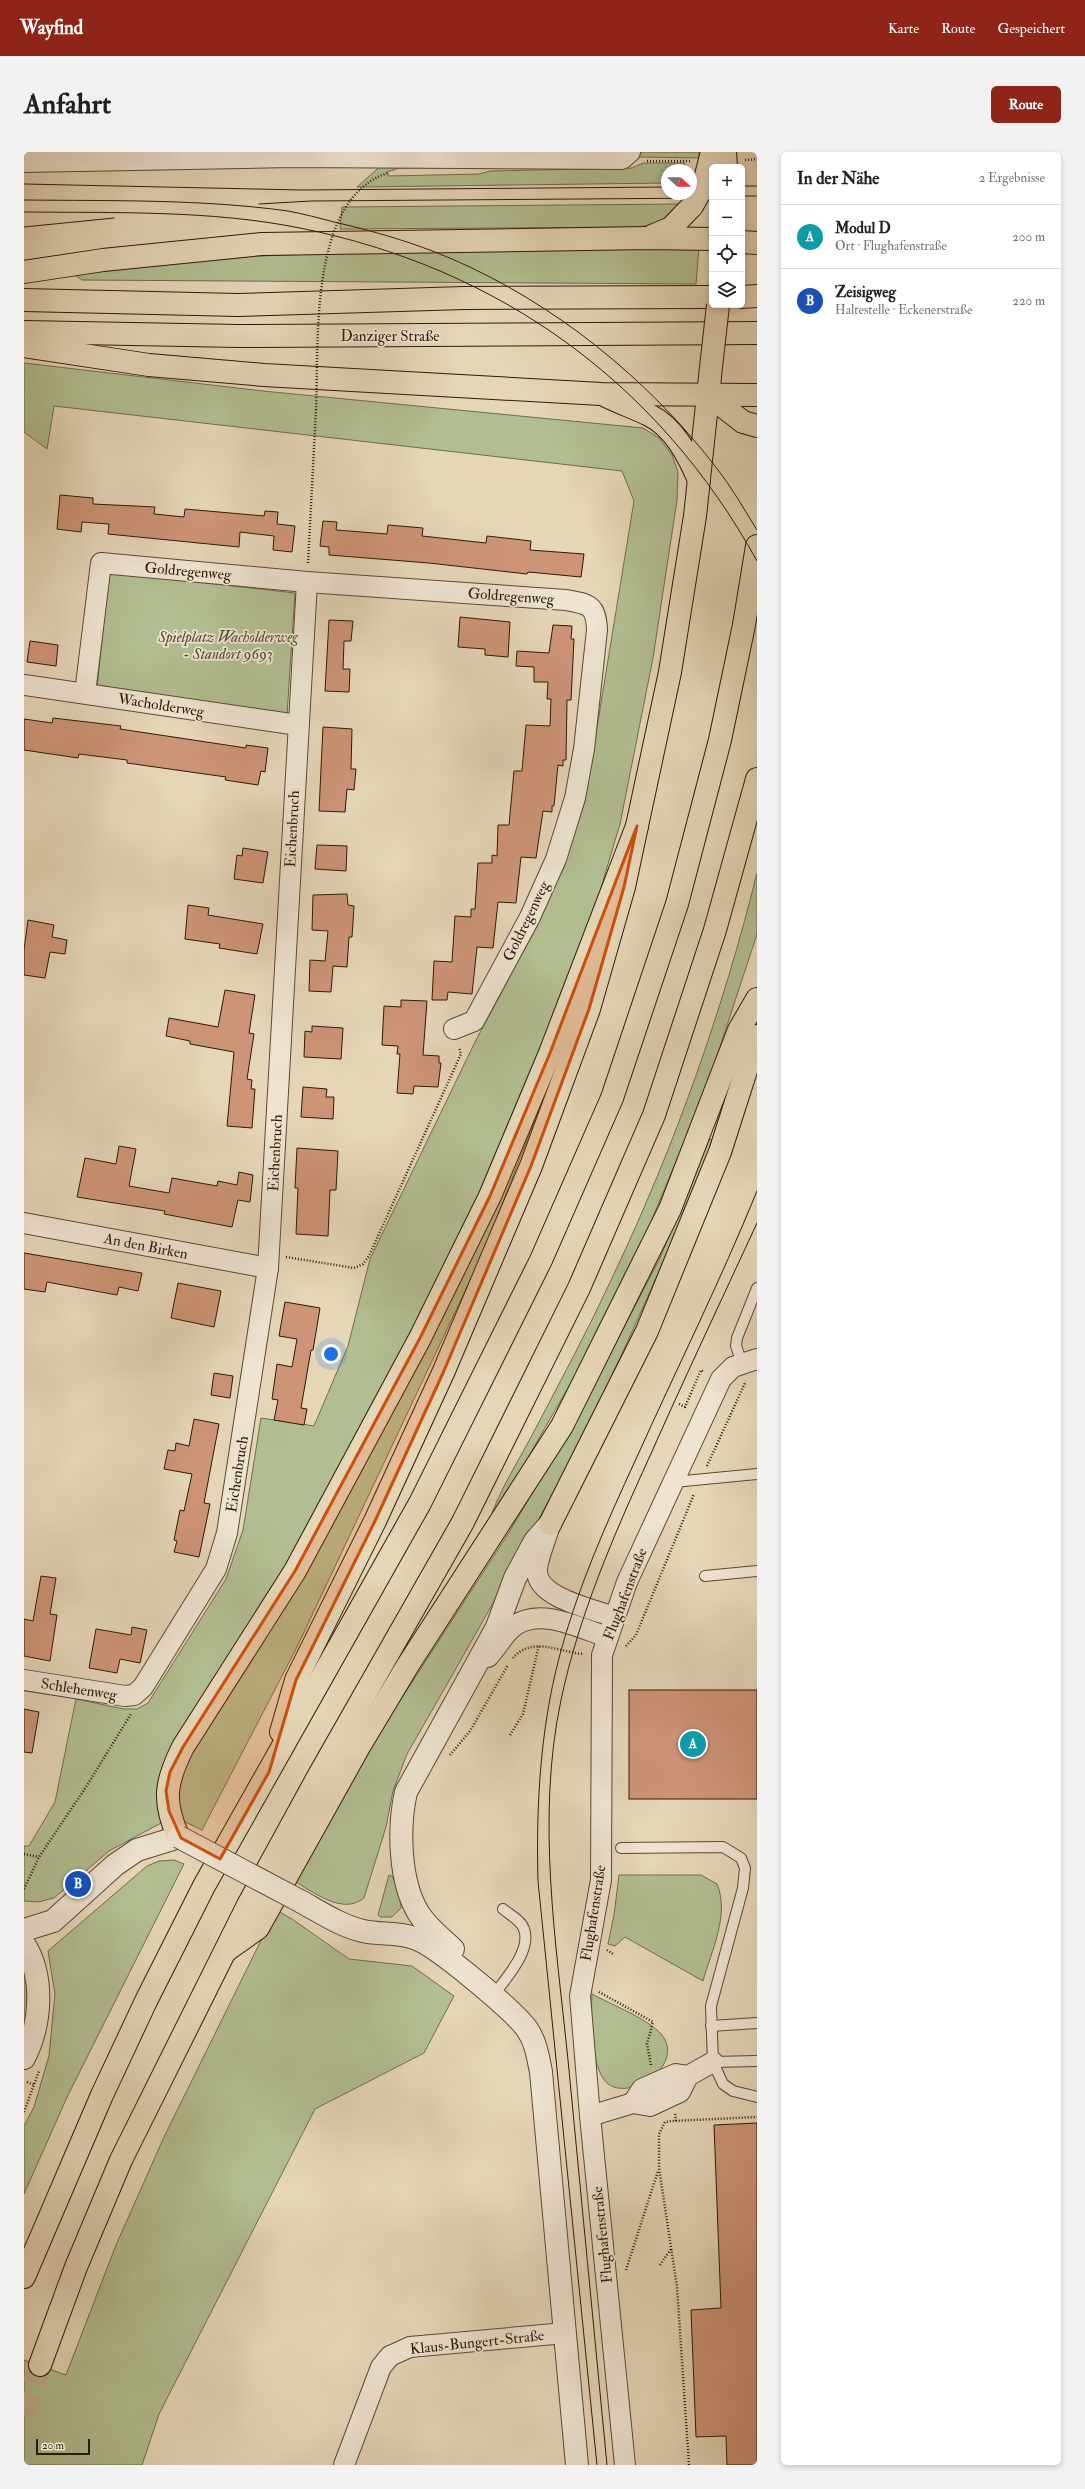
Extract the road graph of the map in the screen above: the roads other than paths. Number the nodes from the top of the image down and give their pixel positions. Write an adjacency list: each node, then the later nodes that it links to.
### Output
1 (712, 152): 7 (main road, bridge)
2 (725, 152): 6 (main road, bridge)
3 (289, 155): 4 (street); 5 (street)
4 (626, 155)
5 (24, 162)
6 (726, 164)
7 (647, 238): 8 (main road); 9 (main road)
8 (709, 239)
9 (24, 272)
10 (709, 297): 11 (main road)
11 (24, 300)
12 (718, 308): 16 (main road, bridge)
13 (24, 332): 14 (main road, Danziger Straße)
14 (754, 333)
15 (24, 346): 17 (main road)
16 (708, 385): 17 (main road); 18 (main road); 19 (main road); 20 (main road)
17 (602, 394): 20 (main road)
18 (747, 395)
19 (757, 426)
20 (699, 480): 27 (main road)
21 (757, 546): 45 (main road)
22 (307, 582): 24 (street, Goldregenweg); 25 (street, Eichenbruch); 29 (street, Goldregenweg)
23 (24, 685): 24 (street, Wacholderweg)
24 (85, 693): 25 (street, Wacholderweg)
25 (298, 725): 32 (street, Eichenbruch)
26 (757, 779): 53 (main road)
27 (637, 826): 45 (main road); 46 (main road)
28 (757, 999): 53 (main road)
29 (454, 1029)
30 (757, 1036): 37 (main road)
31 (24, 1223): 32 (street, An den Birken)
32 (269, 1261): 44 (street, Eichenbruch)
33 (757, 1288): 34 (lane)
34 (749, 1366): 36 (street, Flughafenstraße)
35 (757, 1474): 36 (lane)
36 (674, 1482): 40 (street, Flughafenstraße)
37 (550, 1524): 40 (street); 42 (street)
38 (757, 1571): 39 (lane)
39 (705, 1576)
40 (614, 1617): 41 (street, Flughafenstraße)
41 (607, 1637): 42 (street); 64 (street, Flughafenstraße)
42 (476, 1665): 49 (street)
43 (24, 1680): 44 (street, Schlehenweg)
44 (134, 1701)
45 (269, 1772): 65 (main road)
46 (178, 1837): 50 (street); 51 (street, bridge)
47 (621, 1848): 57 (lane)
48 (503, 1910): 55 (lane)
49 (418, 1913): 51 (street); 54 (street)
50 (24, 1930)
51 (396, 1934): 54 (street)
52 (24, 1944): 58 (street)
53 (225, 1952): 67 (main road)
54 (474, 1981): 55 (street)
55 (494, 1996): 66 (street)
56 (757, 2023): 57 (lane)
57 (711, 2026): 60 (lane)
58 (24, 2058)
59 (757, 2061): 60 (lane)
60 (713, 2062): 61 (street); 62 (lane)
61 (688, 2076): 63 (street); 63 (street)
62 (757, 2097)
63 (633, 2103): 64 (street)
64 (590, 2116): 70 (street, Flughafenstraße)
65 (24, 2278)
66 (565, 2333): 68 (street, Klaus-Bungert-Straße); 69 (street)
67 (40, 2365)
68 (344, 2465)
69 (577, 2465)
70 (625, 2465)

